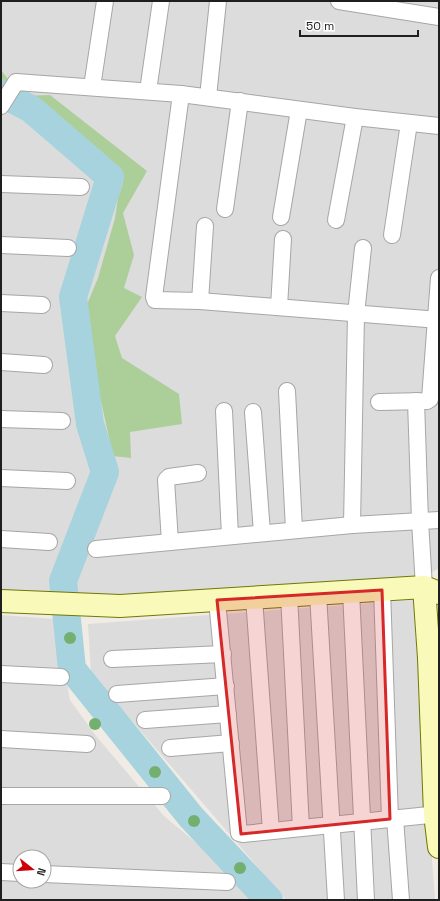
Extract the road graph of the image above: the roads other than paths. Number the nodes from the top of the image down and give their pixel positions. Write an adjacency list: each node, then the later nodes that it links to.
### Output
1 (105, 1): 6 (street)
2 (161, 1): 7 (street)
3 (218, 1): 9 (street)
4 (339, 1): 5 (street)
5 (439, 17)
6 (92, 87): 7 (street); 11 (street)
7 (148, 91): 8 (street)
8 (180, 94): 9 (street); 28 (street)
9 (208, 97): 10 (street)
10 (240, 101): 12 (street); 18 (street)
11 (1, 106)
12 (299, 110): 13 (street); 19 (street)
13 (355, 117): 14 (street); 20 (street)
14 (409, 123): 15 (street); 22 (street)
15 (439, 126)
16 (1, 184): 17 (street)
17 (81, 187)
18 (225, 209)
19 (281, 217)
20 (336, 220)
21 (205, 226): 28 (street)
22 (392, 235)
23 (283, 239): 31 (street)
24 (1, 245): 25 (street)
25 (68, 248)
26 (363, 248): 32 (street)
27 (439, 278): 33 (street)
28 (200, 301): 31 (street)
29 (1, 302): 30 (street)
30 (42, 305)
31 (279, 307): 32 (street)
32 (356, 314): 33 (street); 48 (street)
33 (437, 319): 37 (street)
34 (1, 362): 35 (street)
35 (44, 365)
36 (287, 391): 49 (street)
37 (416, 401): 38 (street); 47 (street)
38 (380, 402)
39 (224, 410): 51 (street)
40 (253, 412): 50 (street)
41 (1, 419): 42 (street)
42 (62, 421)
43 (198, 473): 54 (street)
44 (1, 478): 45 (street)
45 (67, 481)
46 (439, 520): 47 (street)
47 (420, 521): 48 (street); 56 (street)
48 (352, 525): 49 (street)
49 (294, 530): 50 (street)
50 (262, 533): 51 (street)
51 (230, 536): 54 (street)
52 (1, 540): 53 (street)
53 (49, 542)
54 (170, 542): 55 (street)
55 (96, 549)
56 (434, 586): 57 (street); 65 (street)
57 (382, 590): 58 (street); 81 (street)
58 (351, 592): 59 (street); 82 (street)
59 (318, 594): 60 (street); 83 (street)
60 (289, 595): 61 (street); 84 (street)
61 (254, 598): 62 (street); 85 (street)
62 (217, 600): 63 (street); 64 (street)
63 (9, 601)
64 (223, 654): 66 (street); 69 (street)
65 (434, 657): 73 (street)
66 (112, 659)
67 (1, 674): 68 (street)
68 (62, 677)
69 (226, 686): 70 (street); 71 (street)
70 (117, 694)
71 (228, 714): 72 (street); 75 (street)
72 (145, 720)
73 (435, 735): 80 (street)
74 (1, 739): 76 (street)
75 (231, 743): 77 (street); 85 (street)
76 (87, 744)
77 (170, 748)
78 (1, 796): 79 (street)
79 (162, 796)
80 (437, 814): 81 (street); 86 (street)
81 (393, 819): 82 (street); 93 (street)
82 (362, 822): 83 (street); 92 (street)
83 (330, 825): 84 (street); 91 (street)
84 (301, 828): 85 (street)
85 (271, 831)
86 (439, 847)
87 (1, 872): 88 (street)
88 (12, 873)
89 (52, 874): 90 (street)
90 (227, 882)
91 (336, 900)
92 (366, 900)
93 (401, 900)

